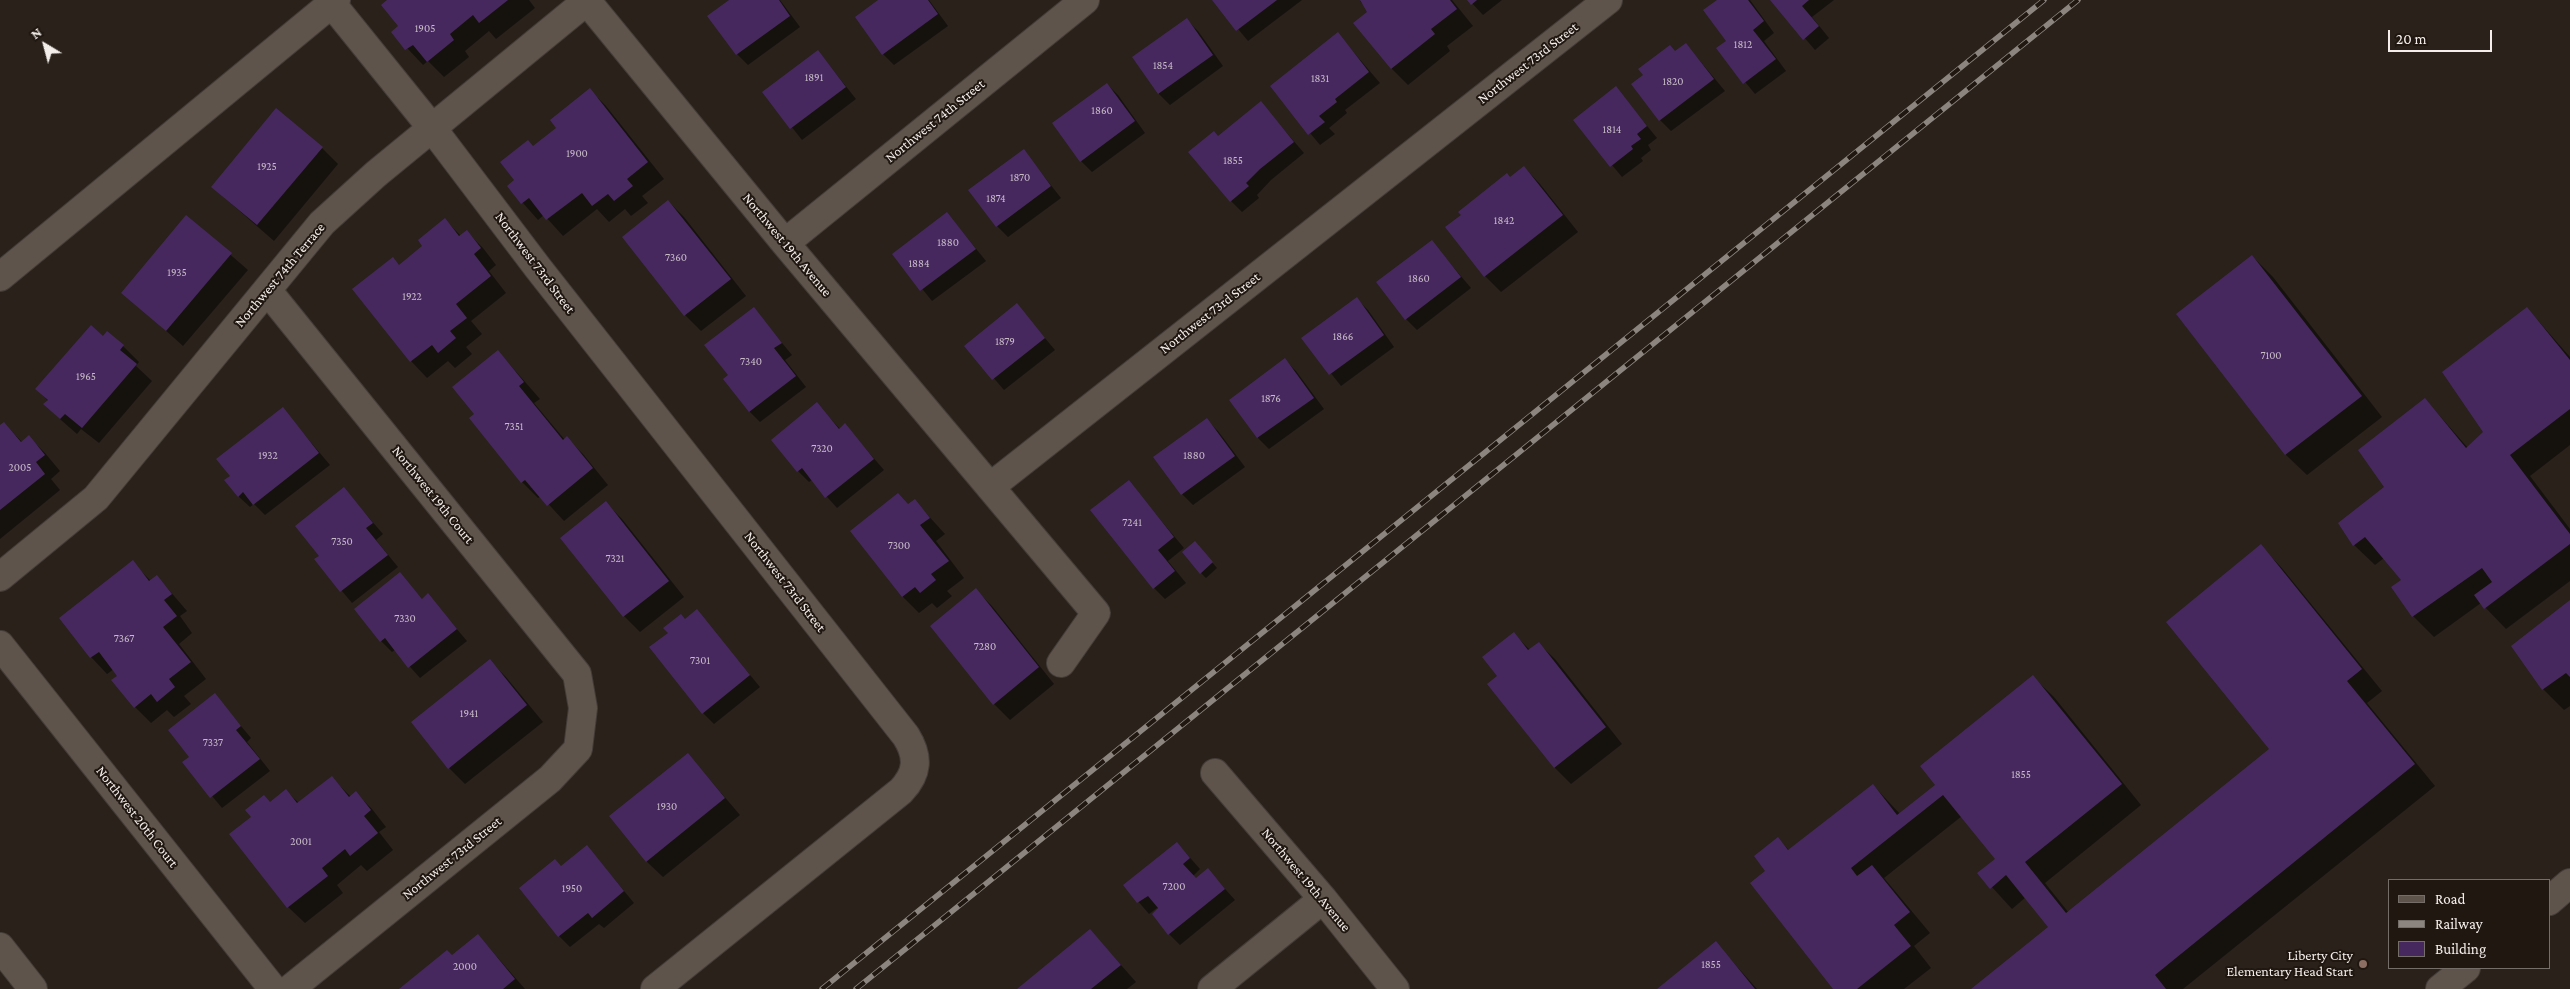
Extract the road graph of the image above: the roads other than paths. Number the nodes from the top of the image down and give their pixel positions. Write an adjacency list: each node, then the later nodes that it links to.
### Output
1 (587, 0): 5 (street, Northwest 74th Terrace); 6 (street, Northwest 19th Avenue)
2 (1085, 0): 6 (street, Northwest 74th Street)
3 (1608, 0): 9 (street, Northwest 73rd Street)
4 (334, 2): 5 (street, Northwest 73rd Street); 7 (street)
5 (432, 128): 8 (street, Northwest 74th Terrace); 23 (street, Northwest 73rd Street)
6 (785, 243): 9 (street, Northwest 19th Avenue)
7 (0, 277)
8 (268, 290): 10 (street, Northwest 74th Terrace); 13 (street, Northwest 19th Court)
9 (990, 487): 12 (street)
10 (0, 577)
11 (0, 645): 21 (street, Northwest 20th Court)
12 (1061, 662)
13 (583, 708): 22 (street, Northwest 73rd Street)
14 (1216, 773): 16 (street, Northwest 19th Avenue)
15 (2570, 883): 17 (street)
16 (1323, 898): 24 (street); 25 (street, Northwest 19th Avenue)
17 (2550, 900)
18 (0, 947): 20 (street)
19 (2465, 969): 26 (street)
20 (33, 989)
21 (273, 989)
22 (290, 989)
23 (655, 989)
24 (1212, 989)
25 (1395, 989)
26 (2440, 989)

